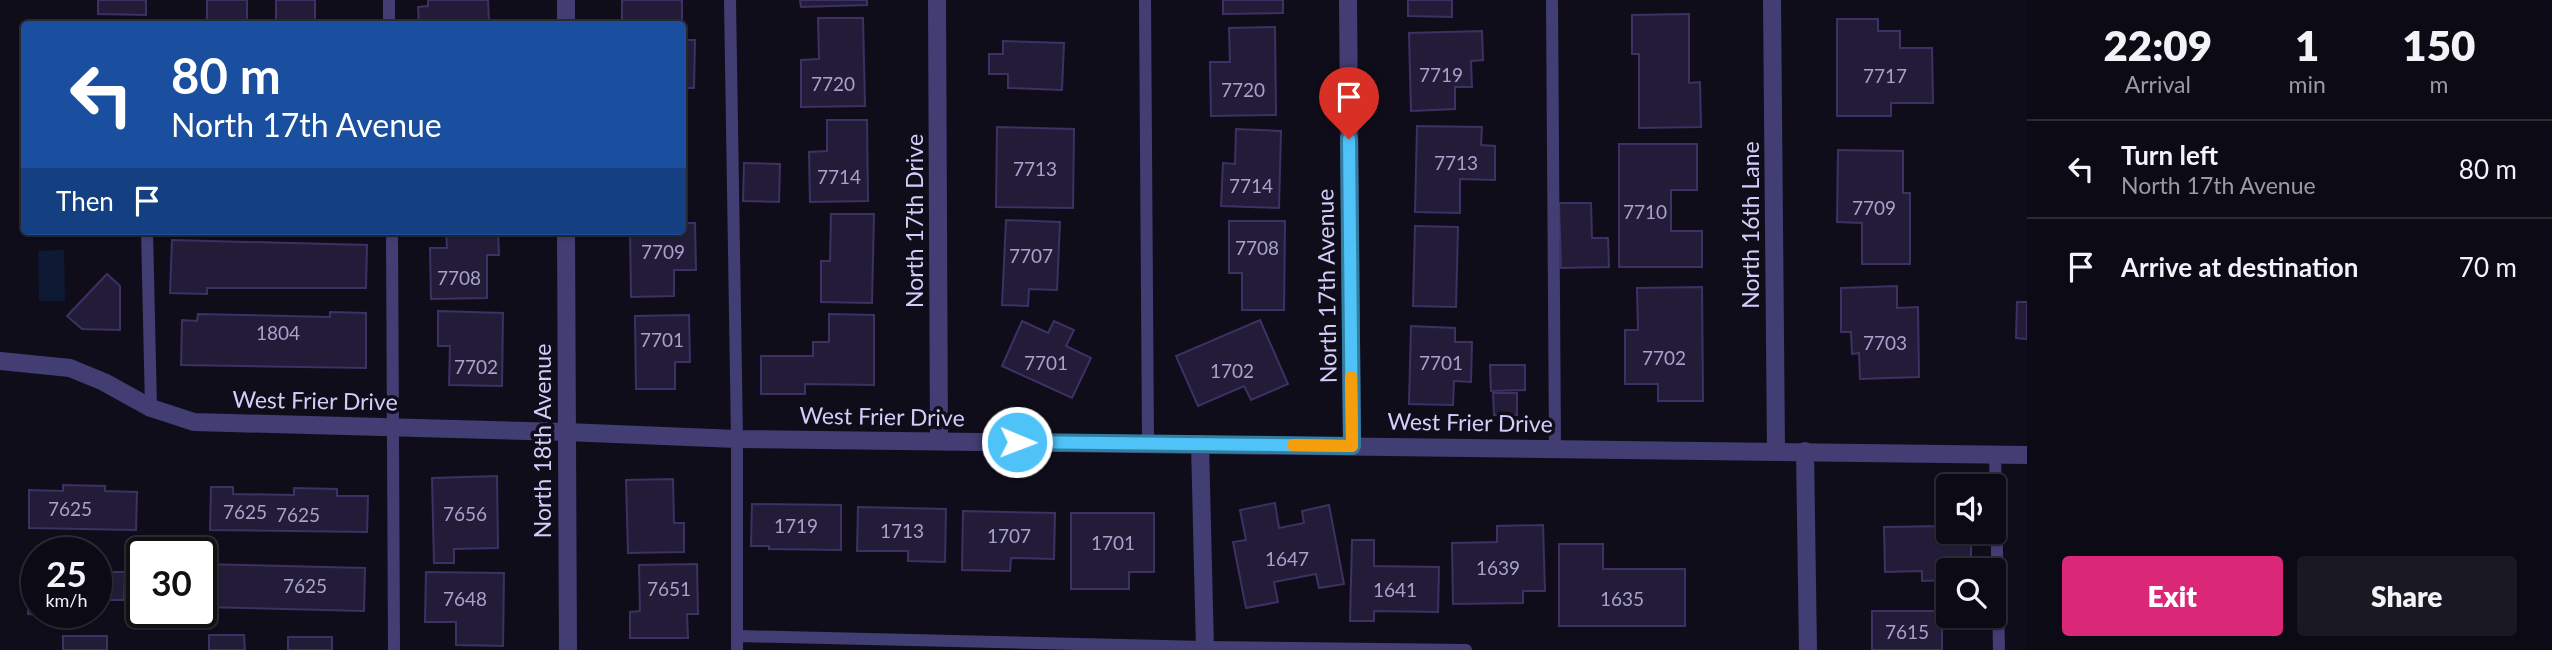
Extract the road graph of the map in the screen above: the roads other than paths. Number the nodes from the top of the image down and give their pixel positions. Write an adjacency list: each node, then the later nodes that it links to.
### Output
1 (389, 0): 9 (lane)
2 (566, 0): 10 (street)
3 (730, 0): 18 (lane)
4 (937, 0): 19 (street, North 17th Drive)
5 (1145, 0): 20 (lane)
6 (1348, 0): 22 (street, North 17th Avenue)
7 (1552, 0): 23 (lane)
8 (1772, 0): 24 (street, North 16th Lane)
9 (389, 21)
10 (566, 21)
11 (147, 235): 15 (lane)
12 (392, 235): 16 (lane)
13 (566, 235): 17 (street, North 18th Avenue)
14 (0, 361): 15 (street, West Frier Drive)
15 (151, 408): 16 (street, West Frier Drive)
16 (394, 426): 17 (street, West Frier Drive); 30 (lane)
17 (566, 432): 18 (street, West Frier Drive); 31 (street, North 18th Avenue)
18 (737, 439): 19 (street, West Frier Drive); 28 (lane)
19 (939, 441): 20 (street, West Frier Drive)
20 (1148, 443): 21 (street, West Frier Drive)
21 (1200, 444): 22 (street, West Frier Drive); 29 (street)
22 (1352, 446): 23 (street, West Frier Drive)
23 (1555, 448): 24 (street, West Frier Drive)
24 (1776, 450): 25 (street, West Frier Drive)
25 (1805, 451): 26 (street, West Frier Drive); 34 (street)
26 (1995, 454): 27 (street, West Frier Drive); 35 (lane)
27 (2027, 455)
28 (737, 636): 29 (lane); 32 (lane)
29 (1205, 649): 33 (lane)
30 (394, 650)
31 (568, 650)
32 (737, 650)
33 (1466, 650)
34 (1808, 650)
35 (1999, 650)

